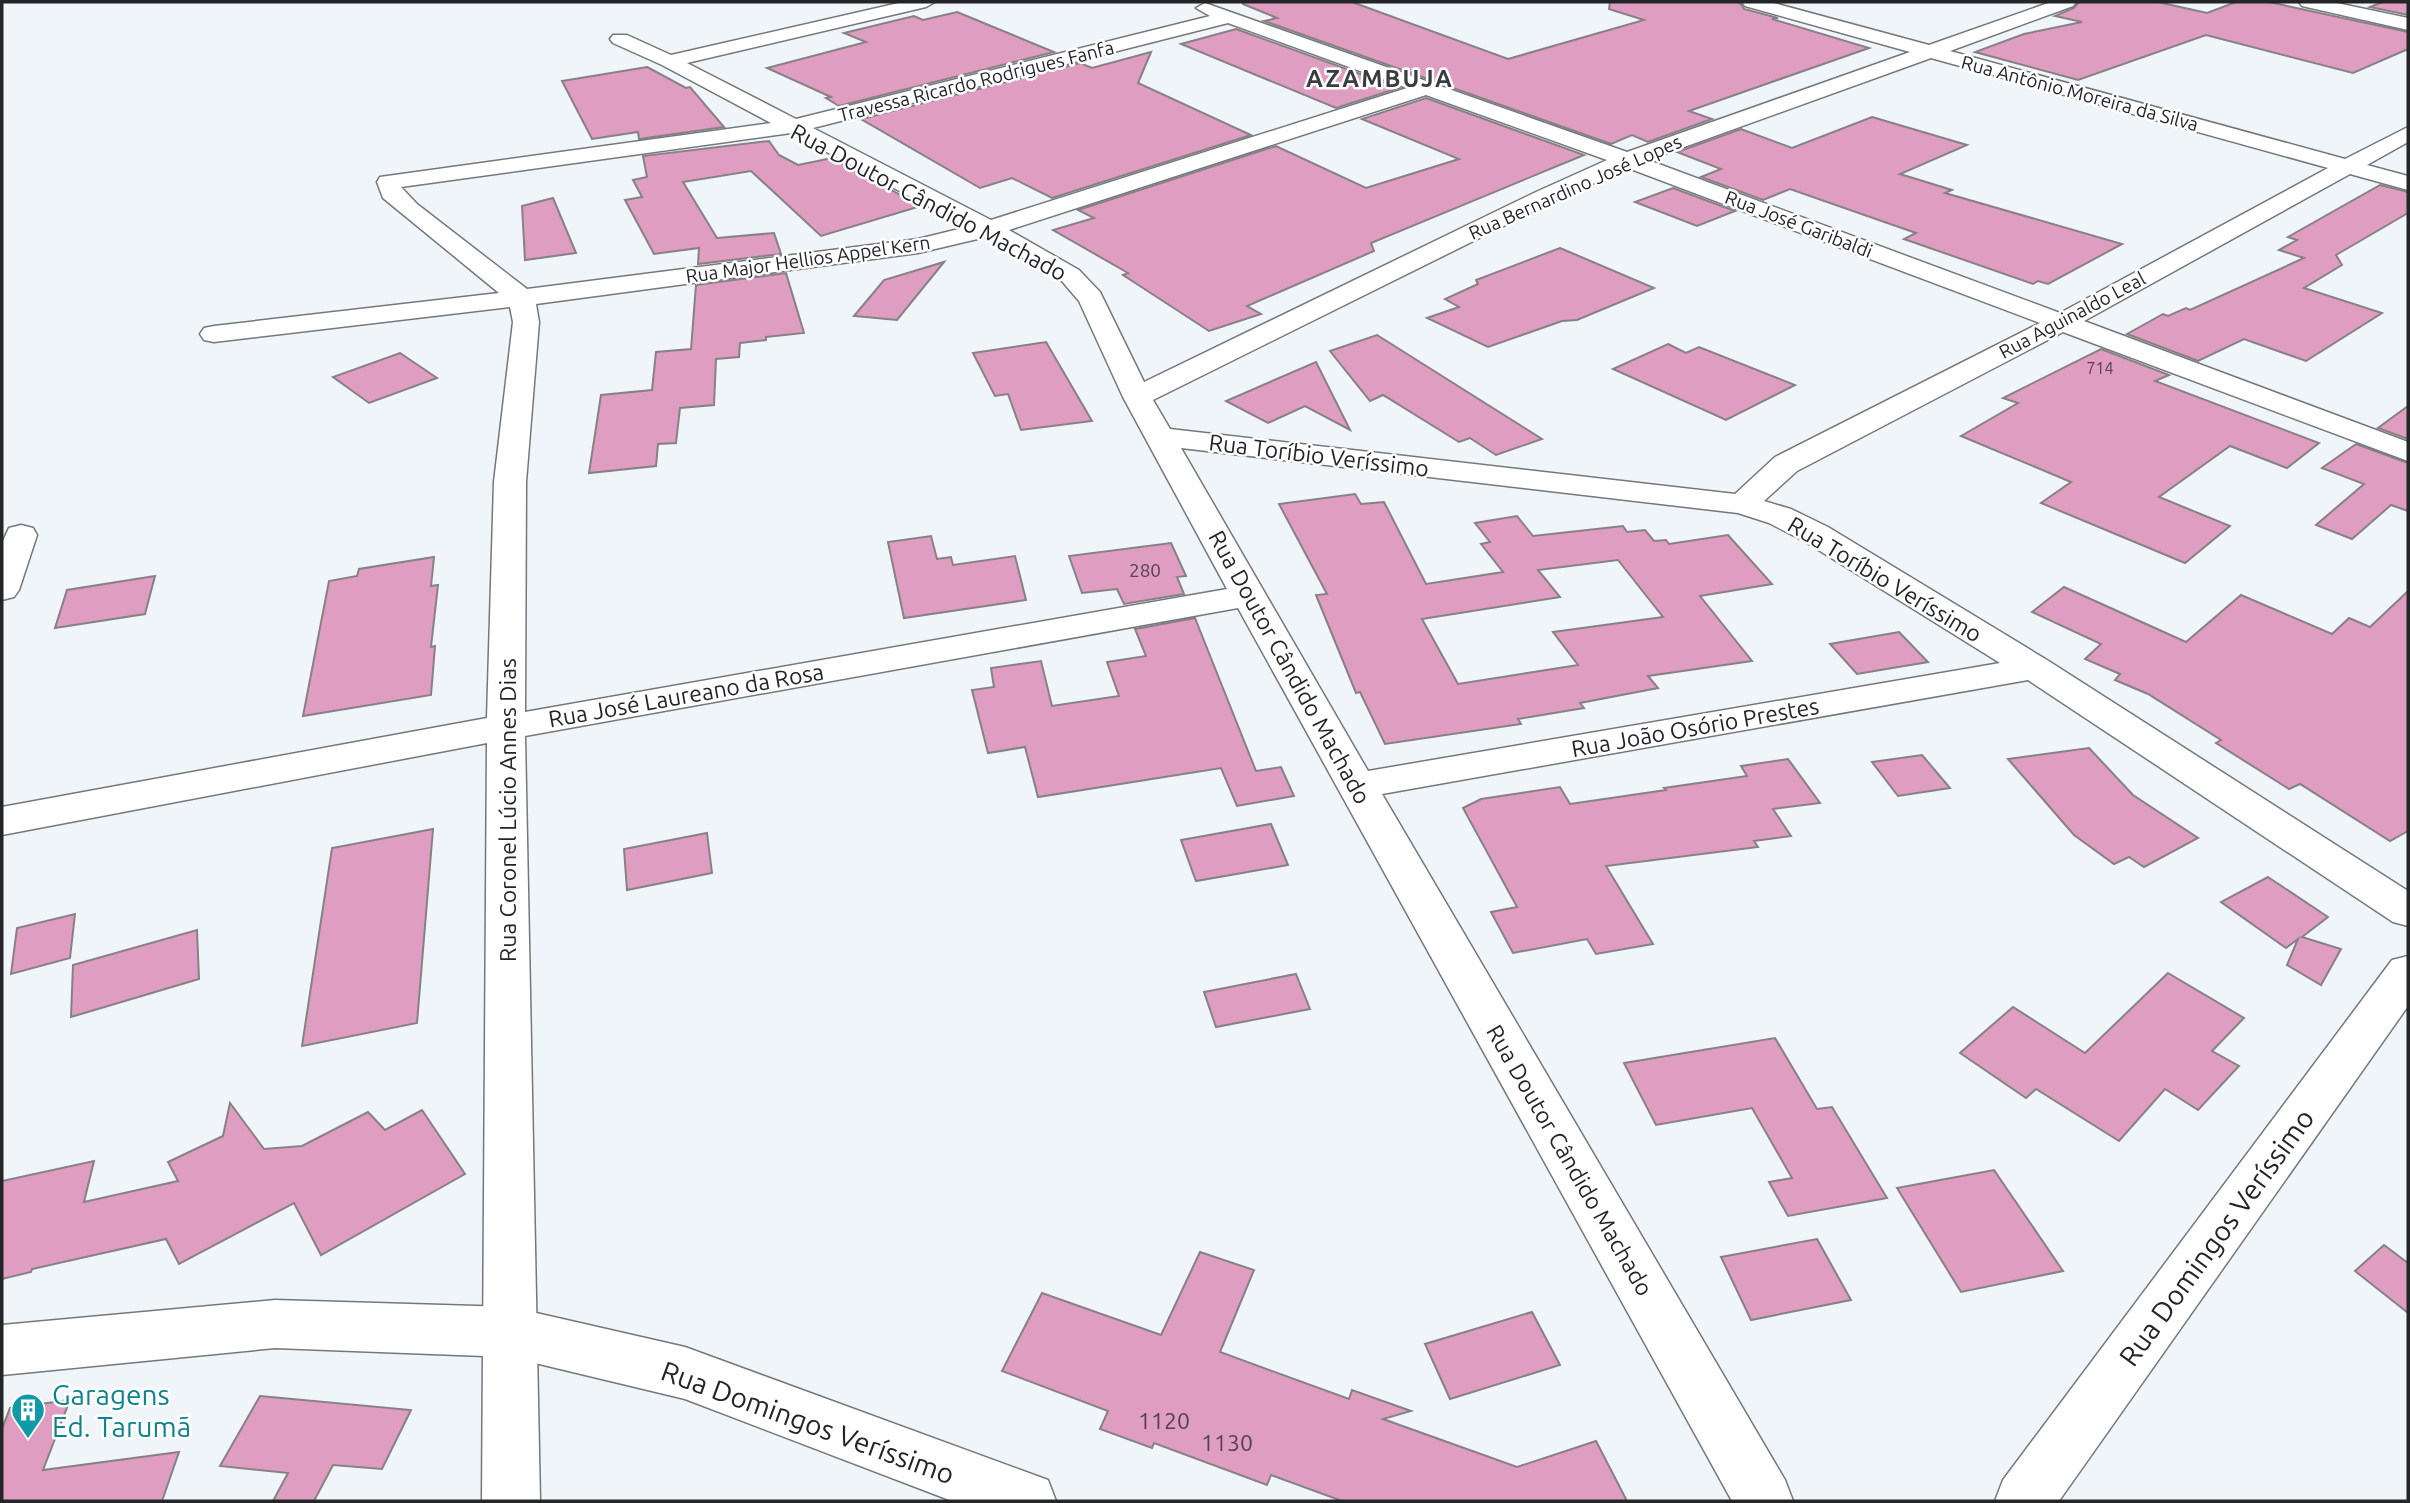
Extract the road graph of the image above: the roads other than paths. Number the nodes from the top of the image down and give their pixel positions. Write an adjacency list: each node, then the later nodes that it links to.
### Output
1 (926, 2): 10 (street)
2 (1187, 2): 6 (street, Rua José Garibaldi)
3 (1751, 2): 9 (street, Rua Antônio Moreira da Silva)
4 (2067, 2): 9 (street, Rua Bernardino José Lopes)
5 (2308, 2): 7 (street)
6 (1228, 17): 11 (street, Rua José Garibaldi); 12 (street, Travessa Ricardo Rodrigues Fanfa)
7 (2408, 24)
8 (620, 39): 10 (street, Rua Doutor Cândido Machado)
9 (1931, 52): 14 (street, Rua Bernardino José Lopes); 15 (street, Rua Antônio Moreira da Silva)
10 (669, 61): 12 (street, Rua Doutor Cândido Machado)
11 (1423, 89): 14 (street, Rua José Garibaldi); 17 (street, Rua Major Hellios Appel Kern)
12 (791, 127): 17 (street, Rua Doutor Cândido Machado); 18 (street, Travessa Ricardo Rodrigues Fanfa)
13 (2408, 133): 15 (street, Rua Aguinaldo Leal)
14 (1627, 160): 19 (street, Rua José Garibaldi); 21 (street, Rua Bernardino José Lopes)
15 (2347, 166): 16 (street, Rua Antônio Moreira da Silva); 19 (street, Rua Aguinaldo Leal)
16 (2408, 183)
17 (989, 229): 18 (street, Rua Major Hellios Appel Kern); 21 (street, Rua Doutor Cândido Machado)
18 (522, 298): 20 (street, Rua Major Hellios Appel Kern); 29 (street, Rua Coronel Lúcio Annes Dias)
19 (2062, 323): 23 (street, Rua José Garibaldi); 24 (street, Rua Aguinaldo Leal)
20 (214, 334)
21 (1137, 397): 22 (street, Rua Doutor Cândido Machado)
22 (1162, 437): 24 (street, Rua Toríbio Veríssimo); 27 (street, Rua Doutor Cândido Machado)
23 (2408, 452)
24 (1742, 504): 28 (street, Rua Toríbio Veríssimo)
25 (21, 535): 26 (street)
26 (2, 590)
27 (1248, 596): 29 (street, Rua José Laureano da Rosa); 30 (street, Rua Doutor Cândido Machado)
28 (2034, 668): 30 (street, Rua João Osório Prestes); 32 (street, Rua Toríbio Veríssimo)
29 (506, 727): 31 (street, Rua José Laureano da Rosa); 34 (street, Rua Coronel Lúcio Annes Dias)
30 (1356, 786): 38 (street, Rua Doutor Cândido Machado)
31 (2, 821)
32 (2408, 911)
33 (2408, 972): 39 (street, Rua Domingos Veríssimo)
34 (510, 1332): 35 (street, Rua Domingos Veríssimo); 36 (street, Rua Coronel Lúcio Annes Dias); 37 (street, Rua Domingos Veríssimo)
35 (2, 1350)
36 (511, 1501)
37 (1027, 1501)
38 (1764, 1501)
39 (2024, 1501)

